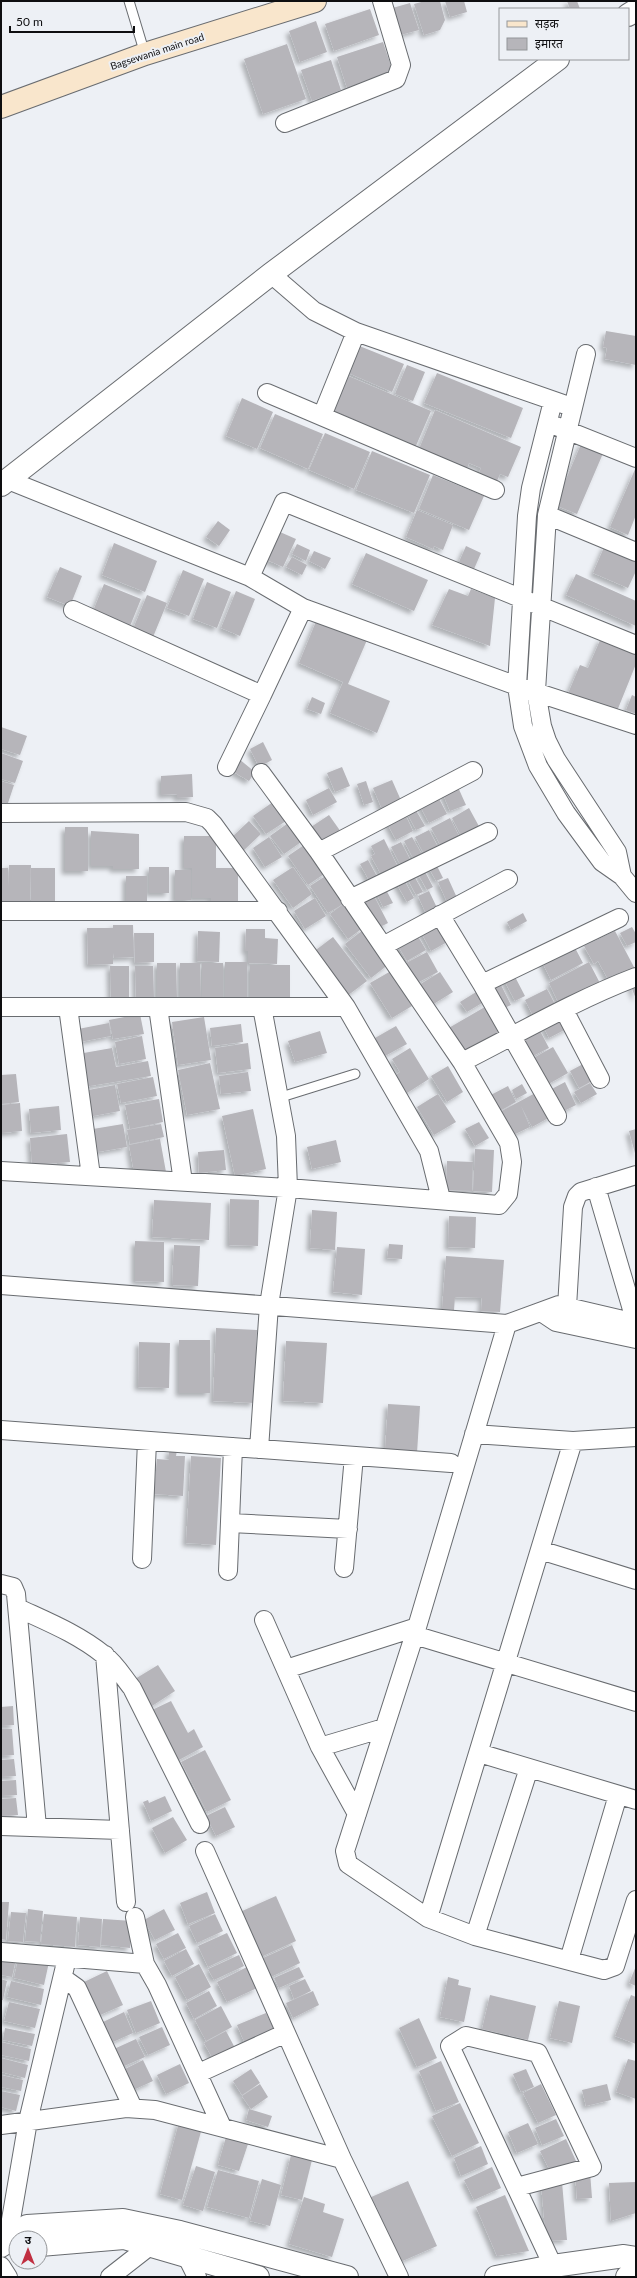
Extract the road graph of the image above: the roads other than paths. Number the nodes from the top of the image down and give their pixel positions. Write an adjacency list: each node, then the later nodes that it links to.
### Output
1 (129, 1): 4 (lane)
2 (315, 1): 4 (main road, Bagsewania main road)
3 (382, 1): 7 (street)
4 (145, 54): 6 (main road, Bagsewania main road)
5 (557, 60): 8 (street)
6 (1, 107)
7 (285, 123)
8 (272, 274): 9 (street); 18 (street)
9 (356, 332): 12 (street); 14 (street)
10 (586, 354): 13 (street)
11 (267, 393): 14 (street)
12 (553, 401): 13 (street); 15 (street)
13 (573, 407): 16 (street)
14 (322, 416): 19 (street)
15 (548, 423): 16 (street); 23 (street)
16 (567, 429): 17 (street); 20 (street)
17 (636, 458)
18 (5, 482): 22 (street)
19 (495, 490)
20 (548, 515): 21 (street); 24 (street)
21 (636, 552)
22 (250, 577): 23 (street); 25 (street)
23 (522, 600): 24 (street); 28 (street)
24 (540, 607): 27 (street); 29 (street)
25 (303, 608): 28 (street); 30 (street)
26 (73, 610): 30 (street)
27 (636, 645)
28 (517, 686): 29 (street); 38 (street)
29 (536, 691): 31 (street); 38 (street)
30 (262, 695): 32 (street)
31 (636, 725)
32 (227, 767)
33 (473, 771): 37 (street)
34 (261, 773): 37 (street)
35 (1, 812): 43 (street)
36 (488, 832): 41 (street)
37 (319, 852): 41 (street)
38 (622, 876): 40 (street)
39 (508, 879): 44 (street)
40 (636, 893)
41 (350, 899): 46 (street)
42 (1, 911): 43 (street)
43 (278, 911): 53 (street)
44 (440, 915): 46 (street); 48 (street)
45 (620, 918): 48 (street)
46 (383, 946): 56 (street)
47 (636, 977): 54 (street)
48 (482, 984): 55 (street)
49 (1, 1007): 50 (street)
50 (68, 1007): 51 (street); 63 (street)
51 (158, 1007): 52 (street); 64 (street)
52 (262, 1007): 53 (street); 59 (street)
53 (346, 1007): 67 (street)
54 (564, 1010): 55 (street); 58 (street)
55 (512, 1037): 56 (street); 60 (street)
56 (462, 1062): 67 (street)
57 (355, 1074): 59 (lane)
58 (600, 1079)
59 (278, 1098): 66 (street)
60 (557, 1116)
61 (1, 1171): 63 (street)
62 (636, 1175): 65 (street)
63 (91, 1176): 64 (street)
64 (183, 1182): 66 (street)
65 (596, 1187): 68 (street); 71 (street)
66 (288, 1188): 67 (street); 70 (street)
67 (441, 1200)
68 (630, 1284): 73 (street)
69 (1, 1285): 70 (street)
70 (269, 1305): 74 (street); 82 (street)
71 (567, 1307): 72 (street); 73 (street)
72 (541, 1312): 74 (street); 75 (street)
73 (636, 1323)
74 (507, 1324): 77 (street)
75 (636, 1339)
76 (1, 1430): 80 (street)
77 (474, 1434): 79 (street); 95 (street)
78 (636, 1437): 79 (street)
79 (573, 1440): 87 (street)
80 (147, 1441): 81 (street); 88 (street)
81 (233, 1447): 82 (street); 85 (street)
82 (258, 1449): 83 (street)
83 (354, 1456): 84 (street); 86 (street)
84 (451, 1463)
85 (230, 1522): 86 (street); 90 (street)
86 (348, 1529): 89 (street)
87 (540, 1550): 91 (street); 97 (street)
88 (142, 1559)
89 (344, 1568)
90 (228, 1571)
91 (636, 1580)
92 (1, 1584): 93 (street)
93 (18, 1608): 96 (street); 109 (street)
94 (264, 1620): 98 (street)
95 (416, 1631): 97 (street); 98 (street); 100 (street)
96 (105, 1655): 107 (street); 110 (street)
97 (506, 1663): 99 (street); 102 (street)
98 (286, 1670): 101 (street)
99 (636, 1702)
100 (384, 1728): 101 (street); 106 (street)
101 (320, 1746): 106 (street)
102 (479, 1753): 103 (street); 113 (street)
103 (529, 1768): 104 (street); 114 (street)
104 (618, 1795): 105 (street); 117 (street)
105 (636, 1800)
106 (357, 1814): 113 (street)
107 (200, 1824)
108 (1, 1826): 109 (street)
109 (37, 1827): 110 (street)
110 (120, 1830): 118 (street)
111 (205, 1851): 120 (street)
112 (636, 1900): 117 (street)
113 (428, 1918): 114 (street)
114 (475, 1936): 117 (street)
115 (1, 1952): 116 (street)
116 (68, 1958): 118 (street); 119 (street)
117 (569, 1960)
118 (144, 1964): 121 (street)
119 (63, 1978): 122 (street); 123 (street)
120 (286, 2033): 121 (street); 126 (street)
121 (199, 2073): 125 (street)
122 (133, 2108): 123 (street); 125 (street)
123 (28, 2121): 124 (street); 128 (street)
124 (1, 2125)
125 (222, 2127): 126 (street)
126 (342, 2159): 142 (street)
127 (517, 2186): 127 (street); 135 (street)
128 (10, 2230)
129 (22, 2230): 141 (street)
130 (48, 2244): 131 (street)
131 (151, 2245): 132 (street); 138 (street)
132 (186, 2255): 139 (street); 140 (street)
133 (636, 2258): 135 (street)
134 (1, 2266): 137 (street)
135 (553, 2266): 143 (street)
136 (636, 2274): 144 (street)
137 (8, 2277)
138 (110, 2277)
139 (197, 2277)
140 (258, 2277)
141 (347, 2277)
142 (399, 2277)
143 (496, 2277)
144 (627, 2277)

